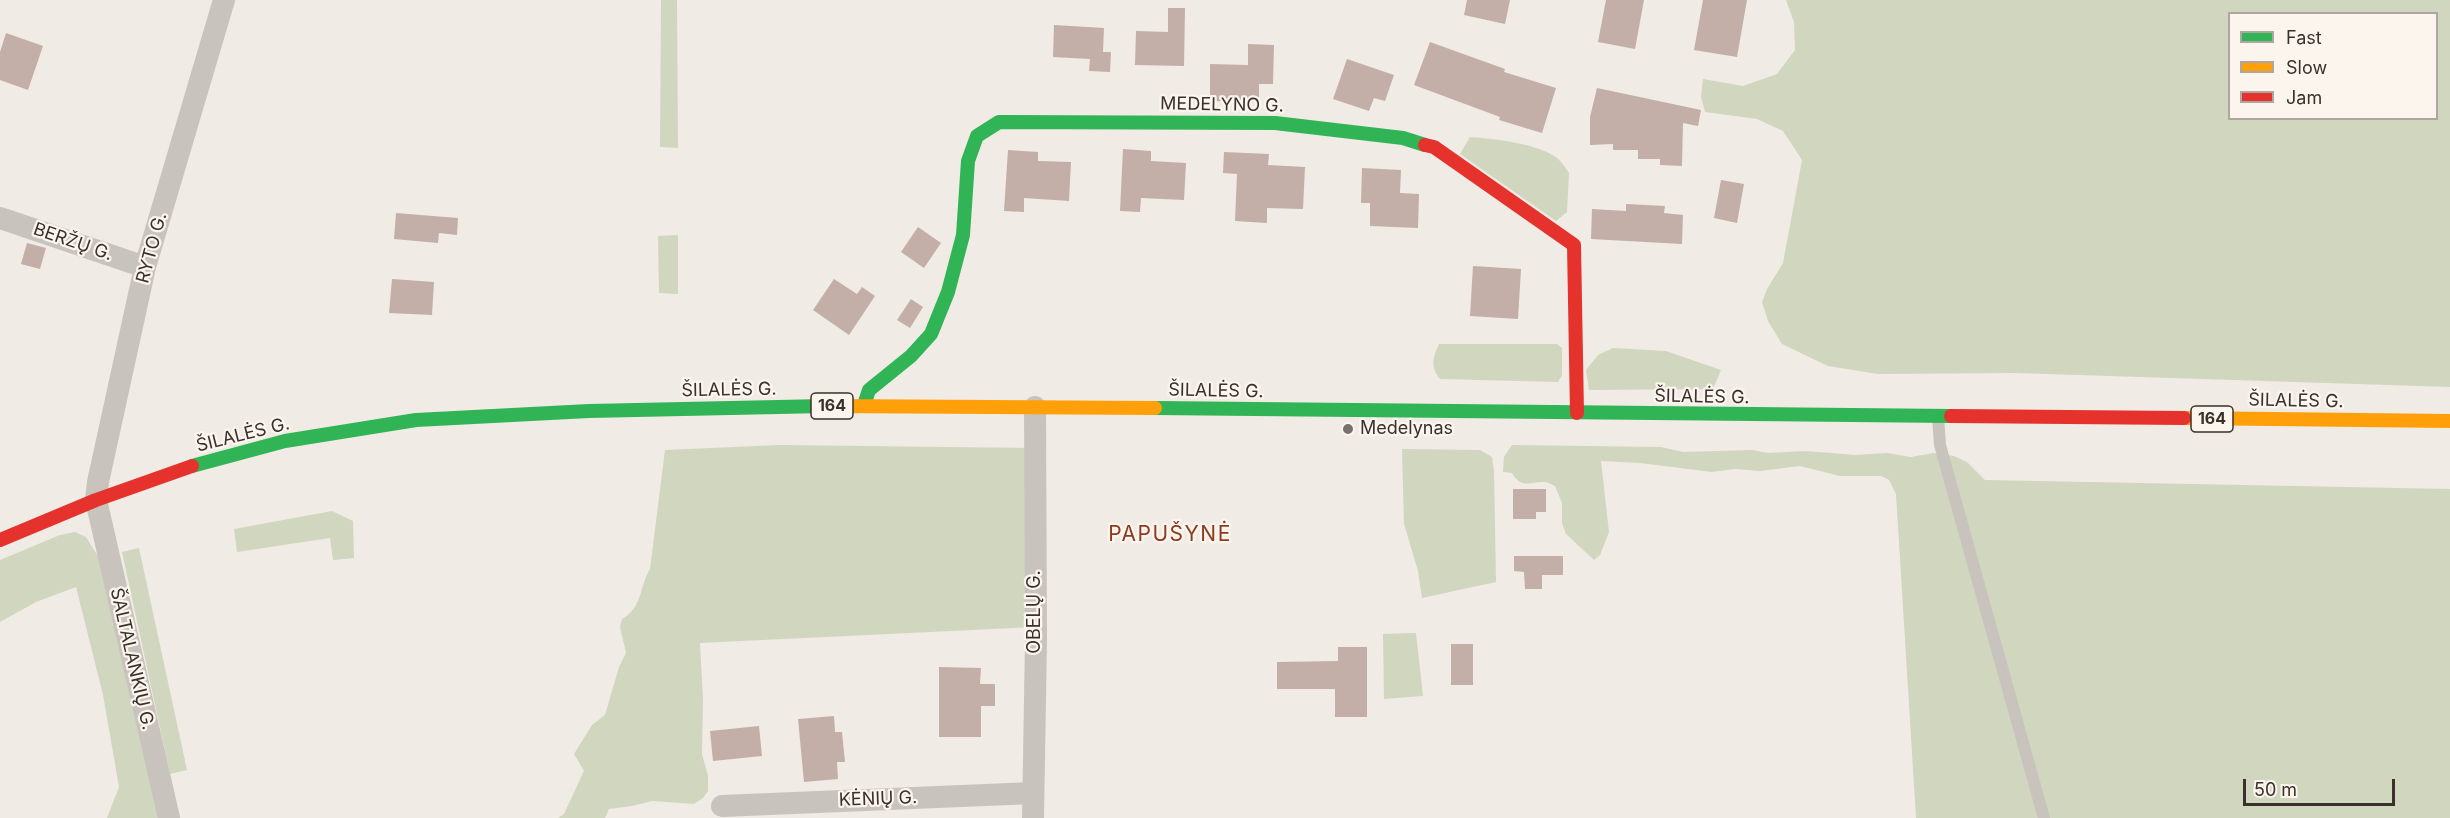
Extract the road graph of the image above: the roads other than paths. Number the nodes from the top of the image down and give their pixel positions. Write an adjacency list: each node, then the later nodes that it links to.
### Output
1 (224, 0): 3 (street, RYTO G.)
2 (0, 218): 3 (street, BERŽŲ G.)
3 (145, 267): 9 (street, RYTO G.)
4 (864, 405): 5 (main road, ŠILALĖS G. / 164); 6 (main road, MEDELYNO G.); 9 (main road, ŠILALĖS G. / 164)
5 (1035, 407): 6 (main road, ŠILALĖS G. / 164); 11 (street, OBELŲ G.)
6 (1577, 413): 7 (main road, ŠILALĖS G. / 164)
7 (1938, 417): 8 (main road, ŠILALĖS G. / 164); 15 (lane)
8 (2450, 421)
9 (96, 500): 10 (main road, ŠILALĖS G. / 164); 13 (street, ŠALTALANKIŲ G.)
10 (0, 540)
11 (1033, 793): 12 (street, KĖNIŲ G.); 14 (street, OBELŲ G.)
12 (722, 806)
13 (169, 818)
14 (1033, 818)
15 (2044, 818)

